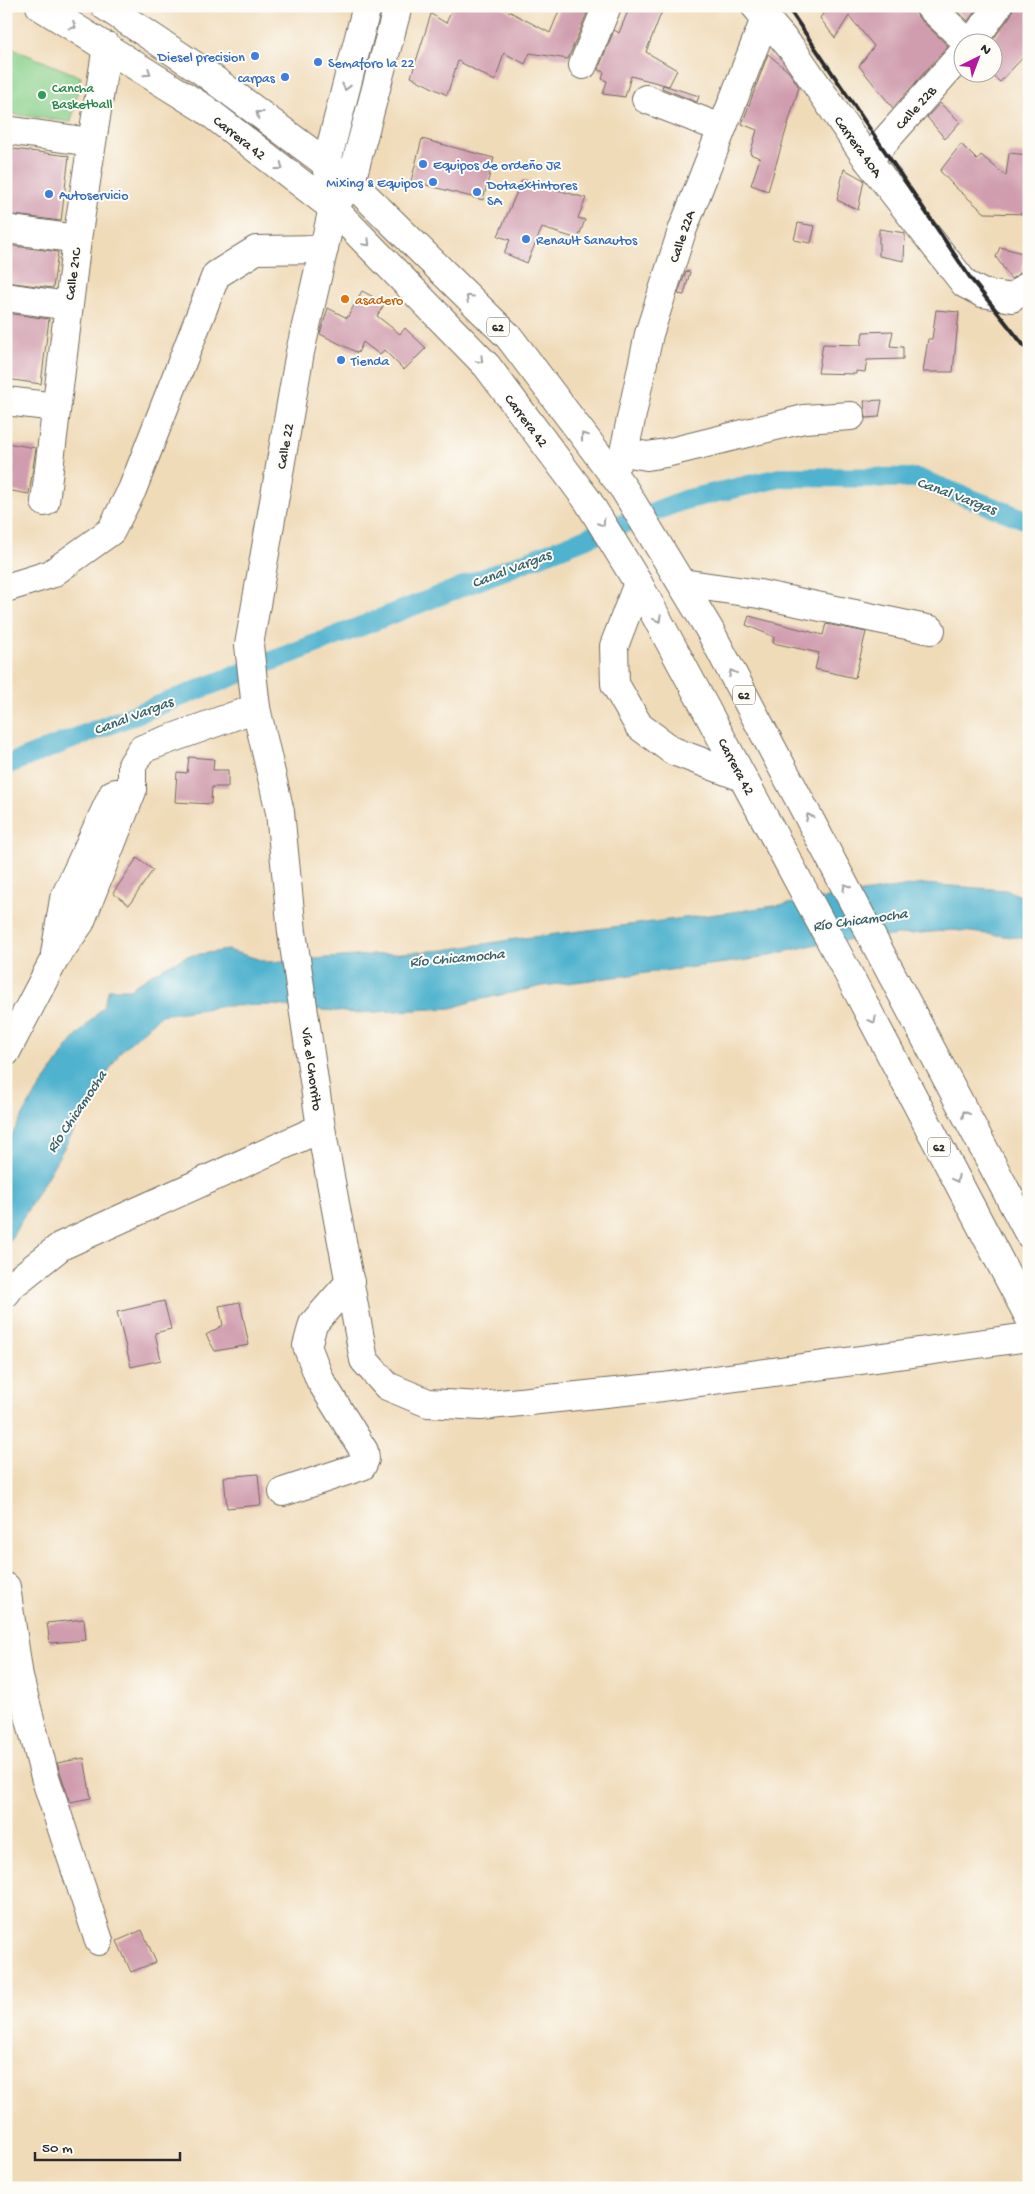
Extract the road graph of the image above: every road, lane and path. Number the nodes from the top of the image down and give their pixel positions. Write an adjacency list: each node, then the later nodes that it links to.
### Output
1 (40, 6): 11 (main road, Carrera 42 / 62, one-way to 11)
2 (105, 6): 19 (main road, 62, one-way to 2)
3 (367, 6): 19 (main road, one-way to 19)
4 (398, 6): 20 (main road)
5 (607, 6): 12 (main road)
6 (929, 6): 9 (main road)
7 (998, 6): 10 (main road)
8 (763, 11): 15 (main road, Calle 22A); 18 (main road, Carrera 40A)
9 (956, 32)
10 (979, 32)
11 (106, 46): 17 (main road, Calle 21C); 21 (main road, Carrera 42 / 62, one-way to 21)
12 (583, 64)
13 (952, 65): 18 (main road, Calle 22B)
14 (646, 99): 15 (main road)
15 (721, 128): 31 (main road, Calle 22A)
16 (6, 130): 17 (main road)
17 (91, 142): 23 (main road, Calle 21C)
18 (868, 160): 25 (main road, Carrera 40A)
19 (326, 165): 20 (main road, 62); 21 (main road)
20 (351, 182): 21 (main road); 31 (main road, 62, one-way to 20)
21 (333, 208): 24 (main road, Calle 22); 33 (main road, Carrera 42 / 62, one-way to 33)
22 (6, 229): 23 (main road)
23 (77, 239): 27 (main road, Calle 21C)
24 (324, 249): 35 (main road); 37 (main road, Calle 22)
25 (1029, 285)
26 (6, 297): 27 (main road)
27 (68, 306): 29 (main road, Calle 21C)
28 (6, 401): 29 (main road)
29 (56, 407): 32 (main road, Calle 21C)
30 (851, 416): 31 (main road)
31 (620, 471): 34 (main road, 62)
32 (44, 502)
33 (638, 583): 38 (main road, Carrera 42 / 62, one-way to 38); 38 (main road)
34 (682, 583): 36 (main road); 41 (main road, 62, one-way to 34)
35 (6, 588)
36 (931, 630)
37 (254, 697): 39 (main road); 40 (main road, Vía el Chorrito)
38 (742, 777): 44 (main road, Carrera 42 / 62, one-way to 44)
39 (6, 1052)
40 (321, 1128): 42 (main road); 43 (main road, Vía el Chorrito)
41 (1029, 1234)
42 (350, 1282): 45 (main road); 46 (main road)
43 (6, 1293)
44 (1029, 1317)
45 (1029, 1337)
46 (283, 1492)
47 (6, 1587): 48 (main road)
48 (99, 1941)

